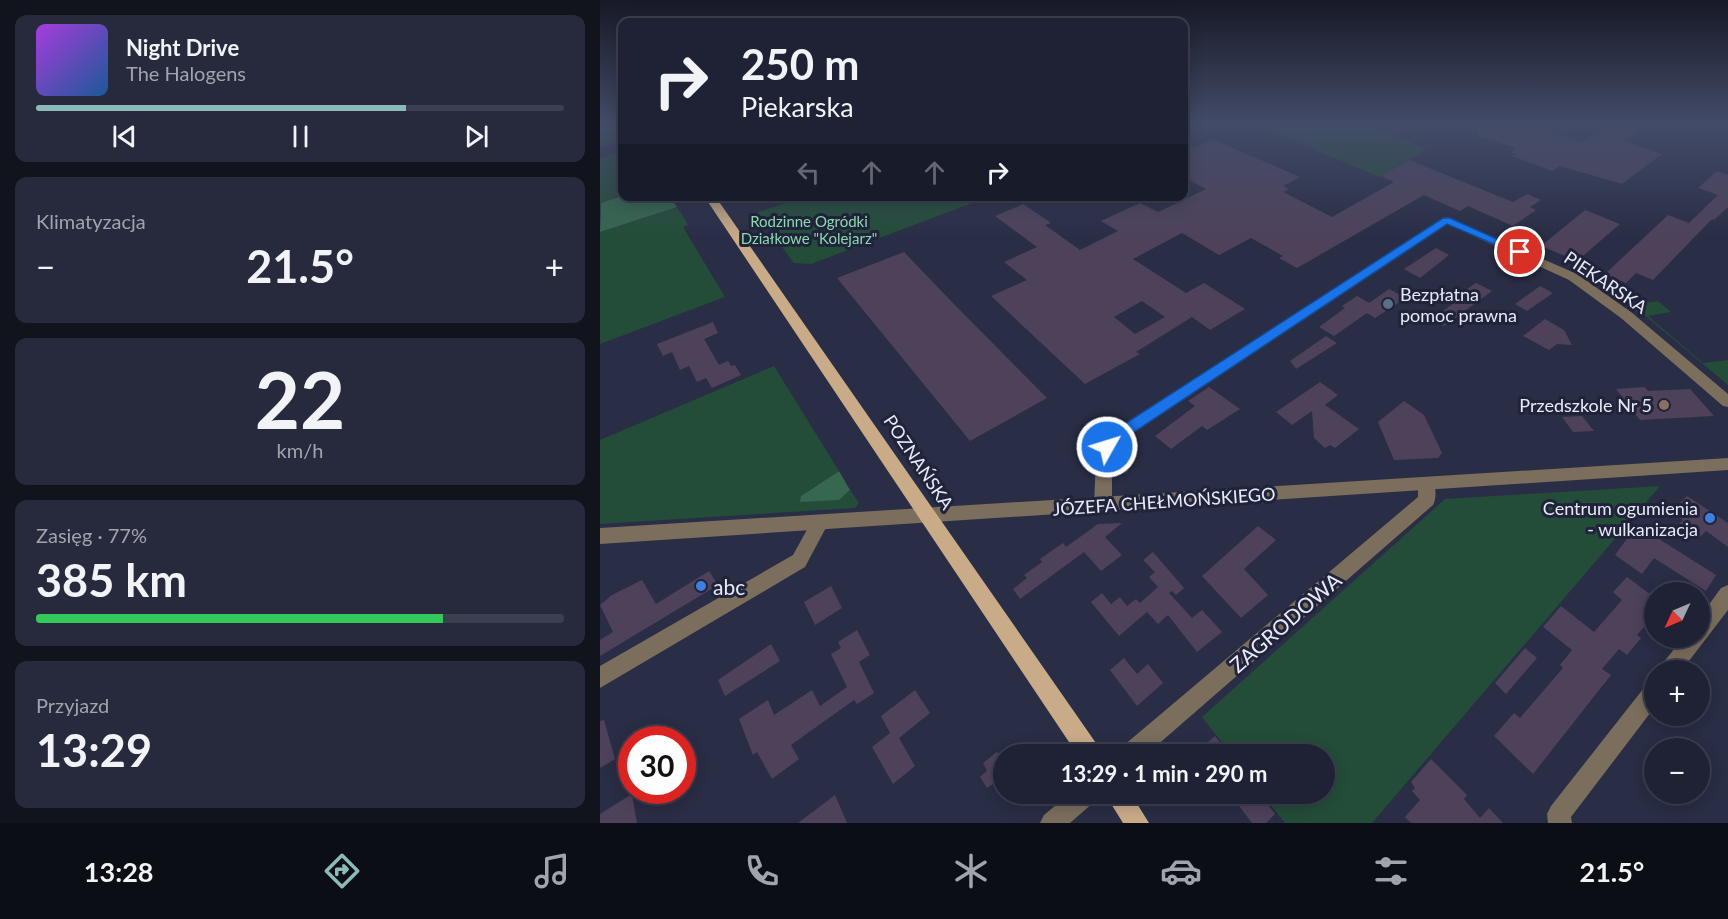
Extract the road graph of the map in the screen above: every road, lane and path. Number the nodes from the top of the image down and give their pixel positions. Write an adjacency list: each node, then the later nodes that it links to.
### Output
1 (712, 201): 6 (main road, POZNAŃSKA)
2 (1728, 402): 5 (street, PIEKARSKA)
3 (1728, 464): 4 (street, JÓZEFA CHEŁMOŃSKIEGO)
4 (1426, 484): 5 (street, JÓZEFA CHEŁMOŃSKIEGO); 16 (street, ZAGRODOWA)
5 (1103, 505): 6 (street, JÓZEFA CHEŁMOŃSKIEGO)
6 (926, 515): 7 (street, JÓZEFA CHEŁMOŃSKIEGO); 15 (main road, POZNAŃSKA)
7 (820, 522): 8 (street, JÓZEFA CHEŁMOŃSKIEGO); 13 (street)
8 (600, 536)
9 (1728, 594): 10 (street)
10 (1710, 618)
11 (1687, 648): 12 (street)
12 (1678, 660)
13 (600, 678)
14 (1644, 704): 21 (street)
15 (1083, 744)
16 (1143, 744)
17 (1074, 804): 19 (street)
18 (1124, 804): 20 (main road)
19 (1052, 823)
20 (1137, 823)
21 (1560, 823)

